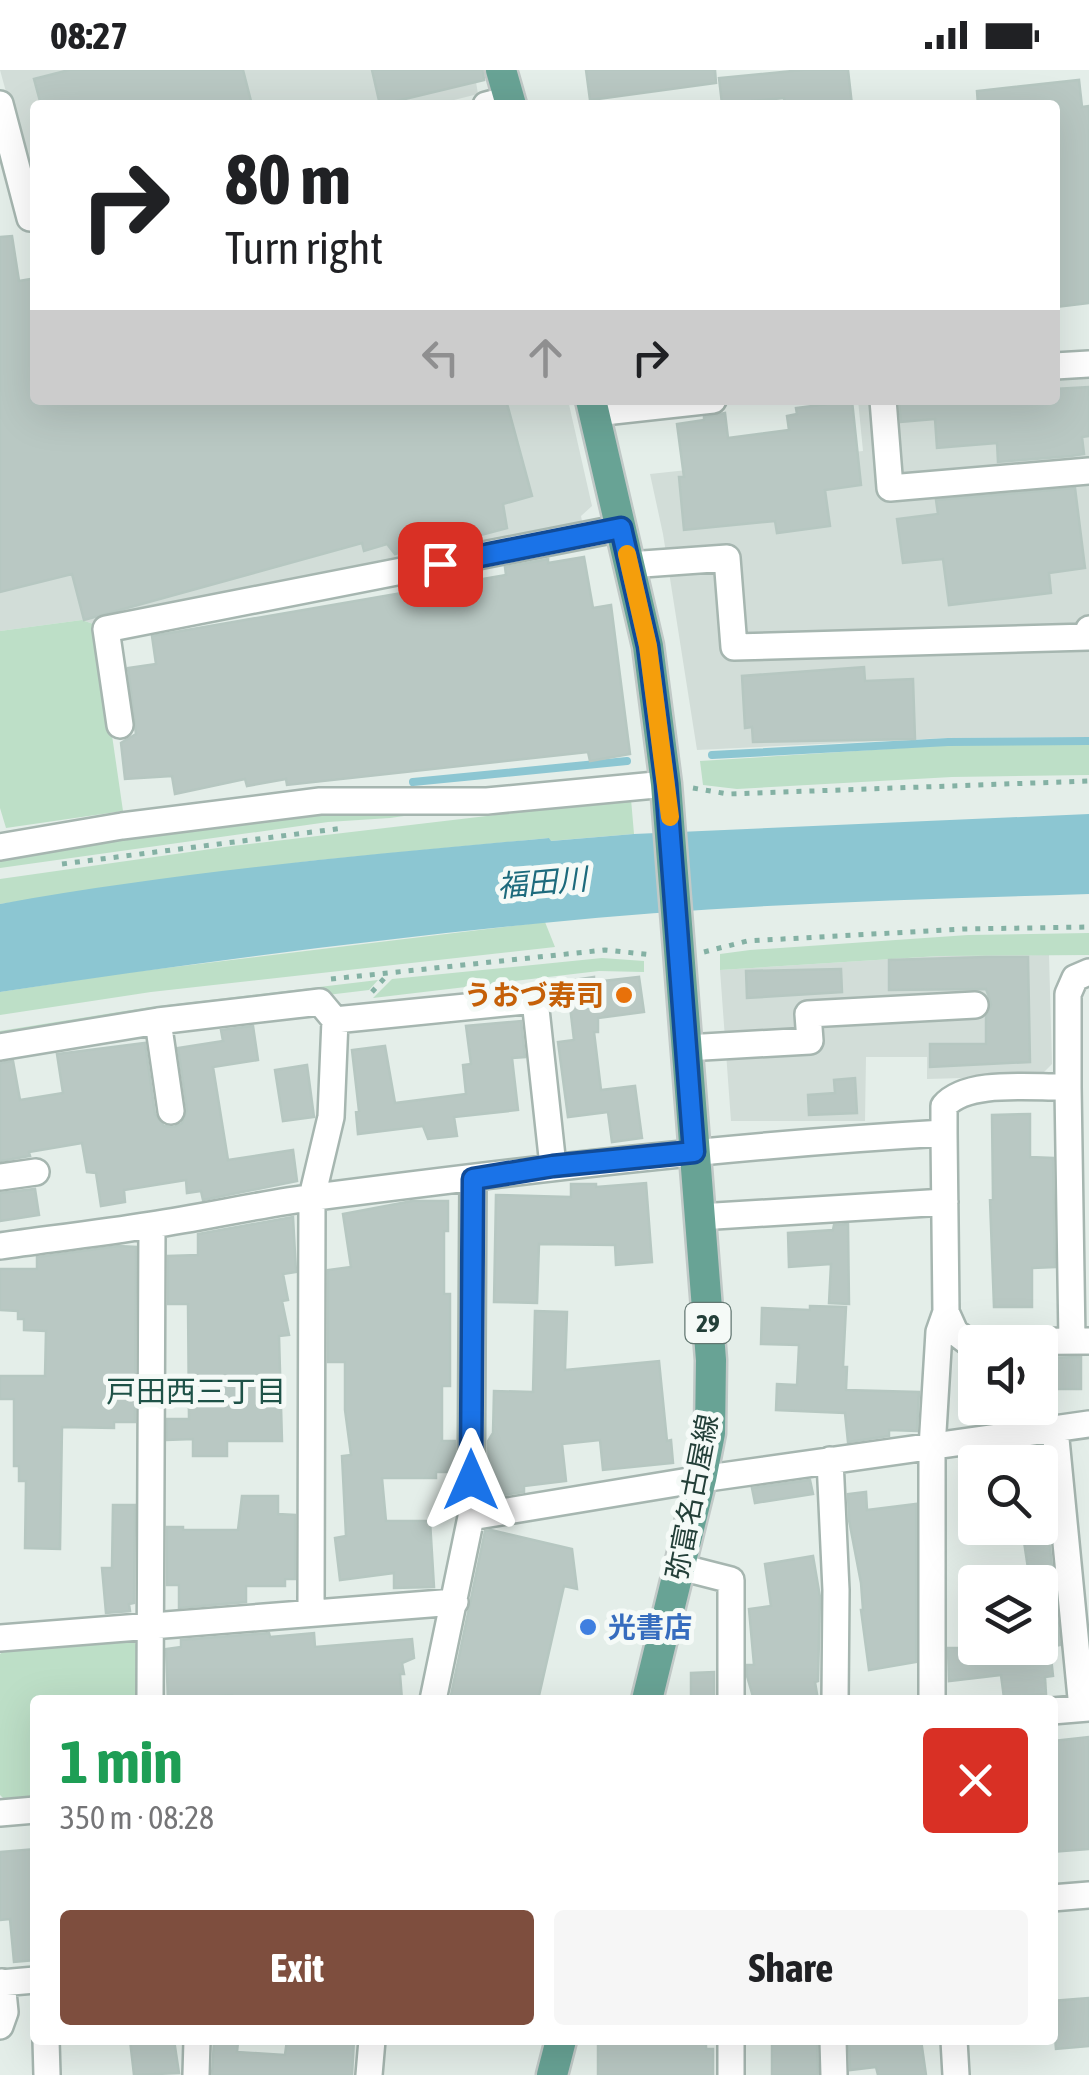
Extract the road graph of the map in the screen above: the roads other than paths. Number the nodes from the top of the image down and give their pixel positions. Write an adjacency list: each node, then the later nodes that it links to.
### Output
1 (0, 104): 2 (street)
2 (30, 211)
3 (1089, 364): 4 (street)
4 (1060, 366)
5 (627, 405): 7 (street)
6 (883, 405): 8 (street)
7 (593, 407): 9 (main road, 弥富名古屋線 / 29)
8 (1089, 472)
9 (621, 528): 10 (main road, 弥富名古屋線 / 29); 12 (street)
10 (629, 565): 11 (street); 13 (main road, 弥富名古屋線 / 29)
11 (1089, 629)
12 (120, 725)
13 (666, 784): 14 (street); 20 (main road, 弥富名古屋線 / 29)
14 (0, 847)
15 (1089, 972): 21 (street)
16 (975, 1005): 20 (street)
17 (336, 1020): 18 (street); 25 (street); 29 (street)
18 (158, 1022): 19 (street); 22 (street)
19 (0, 1047)
20 (686, 1048): 24 (main road, 弥富名古屋線 / 29)
21 (1068, 1087): 23 (street); 35 (street)
22 (171, 1111)
23 (944, 1133): 24 (street); 30 (street)
24 (694, 1152): 25 (street); 31 (main road, 弥富名古屋線 / 29)
25 (553, 1166): 28 (street)
26 (36, 1172): 27 (street)
27 (0, 1177)
28 (473, 1179): 29 (street); 41 (street)
29 (312, 1198): 32 (street); 44 (street)
30 (945, 1202): 31 (street); 34 (street)
31 (700, 1218): 40 (main road, 弥富名古屋線 / 29)
32 (152, 1225): 33 (street); 45 (street)
33 (0, 1246)
34 (946, 1312): 35 (street); 38 (street)
35 (1080, 1341)
36 (1089, 1424): 37 (street)
37 (1055, 1429): 38 (street); 53 (street)
38 (932, 1448): 39 (street); 52 (street)
39 (830, 1460): 40 (street); 51 (street)
40 (702, 1479): 41 (street); 42 (main road, 弥富名古屋線 / 29)
41 (470, 1518): 43 (street)
42 (680, 1567): 49 (main road, 弥富名古屋線 / 29); 50 (street)
43 (454, 1602): 44 (street); 48 (street)
44 (312, 1612): 45 (street)
45 (150, 1628): 46 (street); 47 (street)
46 (0, 1638)
47 (150, 1695)
48 (434, 1695)
49 (647, 1695)
50 (731, 1695)
51 (834, 1695)
52 (932, 1695)
53 (1086, 1708): 54 (street)
54 (1058, 1710)
55 (30, 1810): 56 (street)
56 (0, 1813)
57 (1089, 1895): 58 (street)
58 (1058, 1898)
59 (30, 1980): 60 (street)
60 (1, 1982): 61 (street)
61 (0, 2026)
62 (46, 2045): 69 (street)
63 (197, 2045): 70 (street)
64 (372, 2045): 71 (street)
65 (560, 2045): 72 (main road)
66 (732, 2045): 73 (street)
67 (833, 2045): 74 (street)
68 (954, 2045): 75 (street)
69 (46, 2075)
70 (196, 2075)
71 (369, 2075)
72 (552, 2075)
73 (731, 2075)
74 (834, 2075)
75 (956, 2075)

